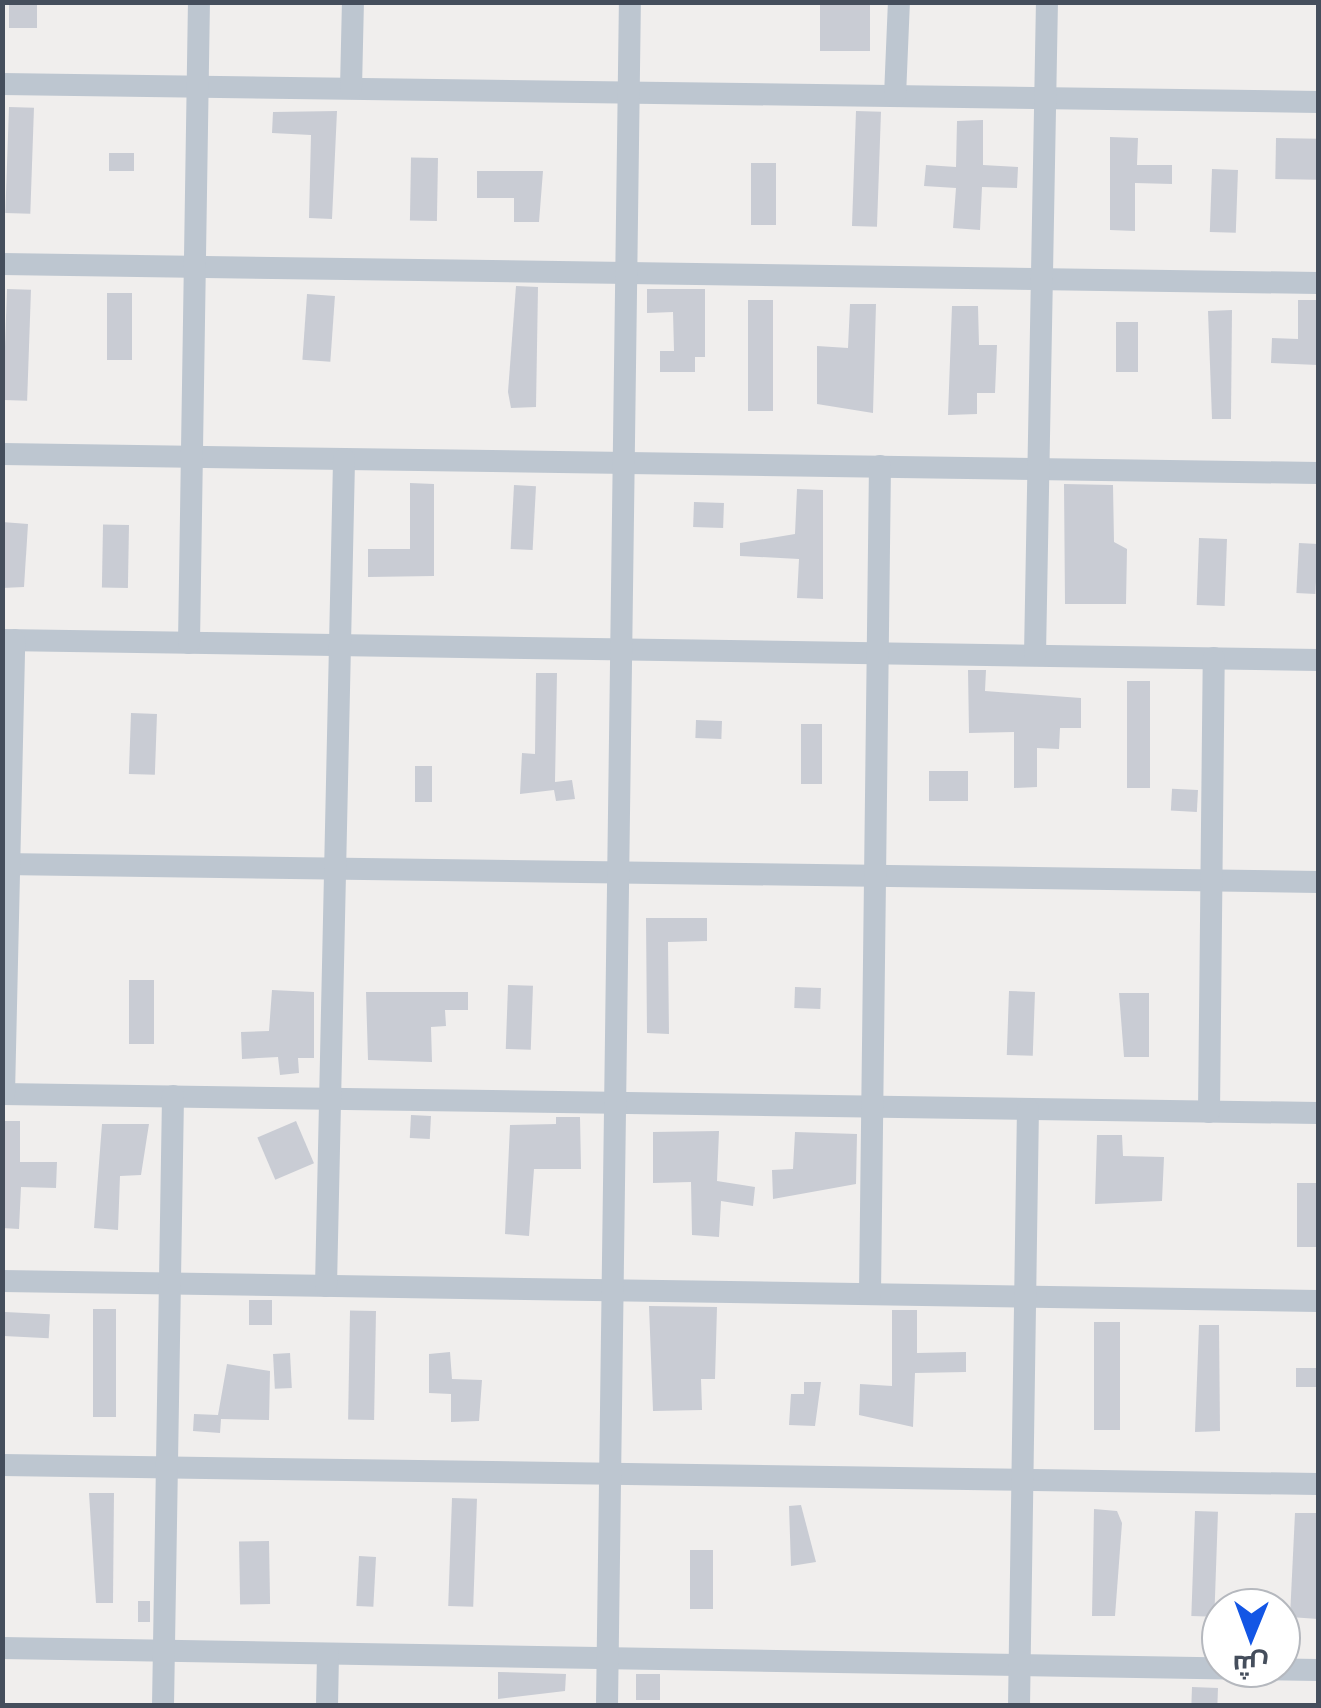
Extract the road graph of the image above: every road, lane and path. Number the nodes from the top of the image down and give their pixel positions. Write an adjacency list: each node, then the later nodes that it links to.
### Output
1 (199, 2): 7 (street)
2 (354, 2): 8 (street)
3 (630, 2): 9 (street)
4 (899, 2): 10 (street)
5 (1047, 2): 11 (street)
6 (2, 84): 7 (street)
7 (200, 86): 8 (street); 14 (street)
8 (351, 88): 9 (street)
9 (630, 92): 10 (street); 15 (street)
10 (896, 96): 11 (street)
11 (1043, 98): 12 (street); 16 (street)
12 (1318, 102)
13 (2, 264): 14 (street)
14 (196, 267): 15 (street); 19 (street)
15 (627, 273): 16 (street); 21 (street)
16 (1040, 279): 17 (street); 23 (street)
17 (1318, 283)
18 (2, 454): 19 (street)
19 (193, 457): 20 (street); 26 (street)
20 (344, 458): 21 (street); 27 (street)
21 (624, 463): 22 (street); 28 (street)
22 (880, 466): 23 (street); 29 (street)
23 (1038, 469): 24 (street); 30 (street)
24 (1318, 473)
25 (8, 640): 26 (street); 33 (street)
26 (189, 642): 27 (street)
27 (343, 645): 28 (street); 34 (street)
28 (620, 649): 29 (street); 35 (street)
29 (881, 653): 30 (street); 36 (street)
30 (1035, 656): 31 (street)
31 (1214, 658): 32 (street); 37 (street)
32 (1318, 660)
33 (8, 864): 34 (street); 39 (street)
34 (340, 867): 35 (street); 41 (street)
35 (620, 870): 36 (street); 42 (street)
36 (880, 875): 37 (street); 43 (street)
37 (1216, 881): 38 (street); 45 (street)
38 (1318, 882)
39 (3, 1094): 40 (street)
40 (174, 1096): 41 (street); 48 (street)
41 (334, 1099): 42 (street); 49 (street)
42 (616, 1103): 43 (street); 50 (street)
43 (874, 1107): 44 (street); 51 (street)
44 (1028, 1109): 45 (street); 52 (street)
45 (1209, 1112): 46 (street)
46 (1318, 1114)
47 (2, 1281): 48 (street)
48 (172, 1284): 49 (street); 55 (street)
49 (326, 1286): 50 (street)
50 (613, 1290): 51 (street); 56 (street)
51 (870, 1294): 52 (street)
52 (1026, 1297): 53 (street); 57 (street)
53 (1318, 1301)
54 (2, 1465): 55 (street)
55 (168, 1468): 56 (street); 60 (street)
56 (610, 1474): 57 (street); 62 (street)
57 (1022, 1480): 58 (street); 63 (street)
58 (1318, 1484)
59 (2, 1648): 60 (street)
60 (164, 1651): 61 (street); 65 (street)
61 (328, 1654): 62 (street); 66 (street)
62 (608, 1658): 63 (street); 67 (street)
63 (1019, 1665): 64 (street); 68 (street)
64 (1318, 1670)
65 (163, 1706)
66 (327, 1706)
67 (607, 1706)
68 (1018, 1706)

